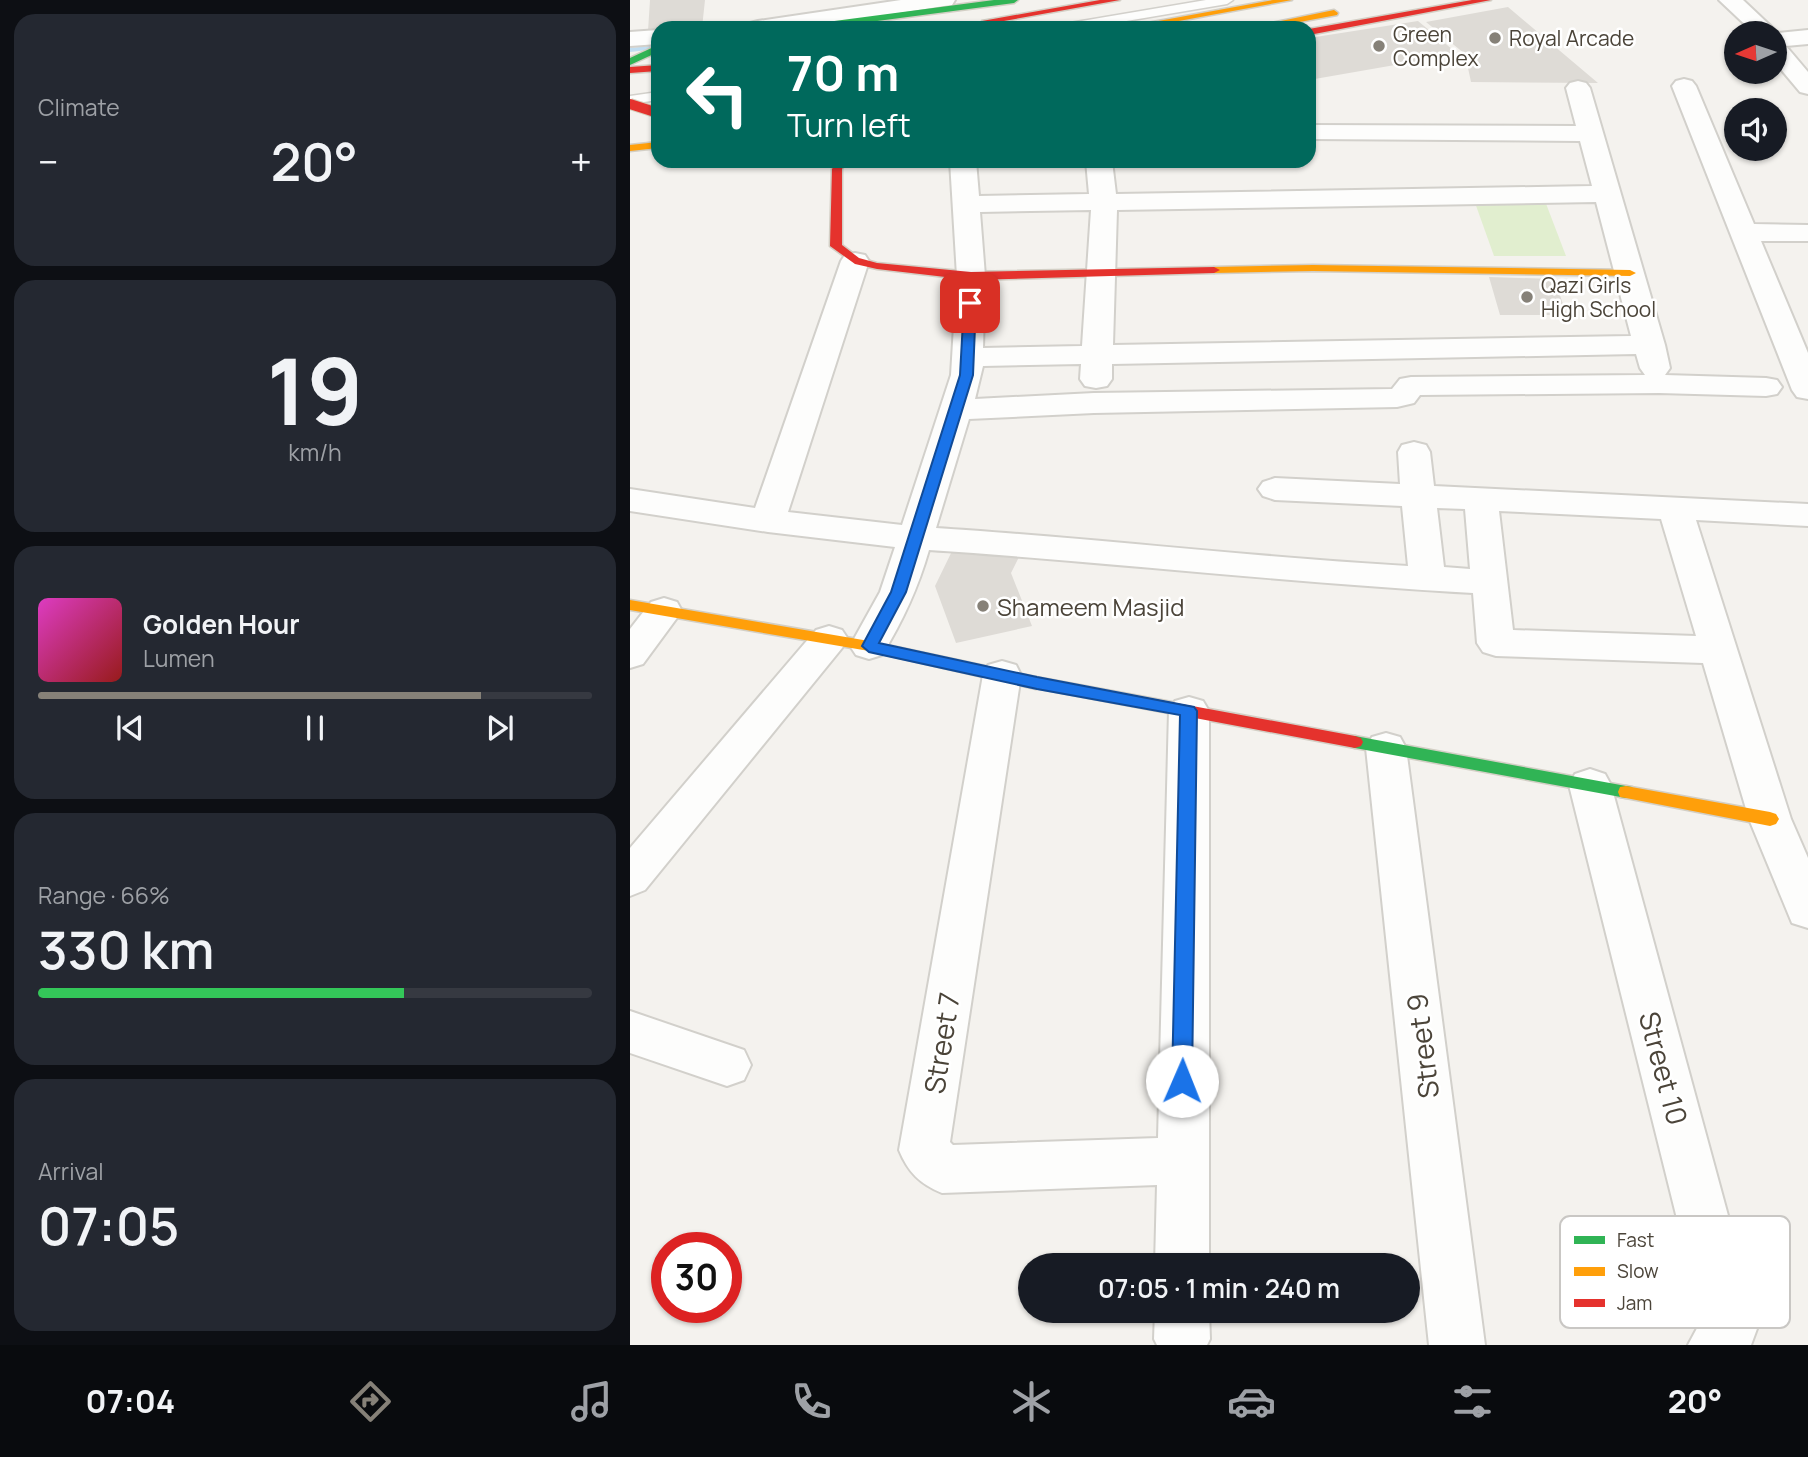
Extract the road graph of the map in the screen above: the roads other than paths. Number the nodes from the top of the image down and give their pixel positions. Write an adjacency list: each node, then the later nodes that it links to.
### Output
1 (944, 0): 9 (street)
2 (1014, 0): 10 (street)
3 (1116, 0): 11 (street)
4 (1227, 0): 12 (lane)
5 (1288, 0): 13 (street)
6 (1409, 0): 14 (street)
7 (1487, 0): 16 (street)
8 (1730, 0): 15 (street)
9 (763, 21)
10 (856, 21)
11 (986, 21)
12 (1105, 21)
13 (1166, 21)
14 (1291, 21)
15 (1754, 21)
16 (1316, 31)
17 (1808, 37): 19 (street)
18 (651, 38): 20 (street)
19 (1787, 39)
20 (630, 40)
21 (651, 52): 22 (street)
22 (630, 62)
23 (1787, 62): 29 (street)
24 (630, 70): 25 (street)
25 (651, 70)
26 (651, 72): 27 (street)
27 (630, 77)
28 (1684, 86): 46 (street)
29 (1808, 87)
30 (1578, 88): 37 (street)
31 (651, 98): 32 (lane)
32 (630, 102): 33 (street, bridge)
33 (651, 110)
34 (651, 114): 35 (street)
35 (630, 117)
36 (1316, 132): 37 (street)
37 (1591, 134): 43 (street)
38 (651, 146): 39 (street)
39 (630, 148)
40 (838, 168): 48 (street)
41 (963, 168): 45 (street)
42 (1100, 168): 44 (street)
43 (1608, 194): 44 (street); 50 (street)
44 (1103, 201): 45 (street); 49 (street)
45 (966, 204): 51 (street)
46 (1743, 232): 47 (street); 57 (street)
47 (1808, 233)
48 (855, 261): 51 (street); 67 (street)
49 (1101, 272): 50 (street); 51 (street); 53 (street)
50 (1630, 273): 52 (street)
51 (971, 276): 54 (street)
52 (1650, 345): 53 (street); 55 (street)
53 (1097, 355): 54 (street); 58 (street)
54 (968, 357): 59 (street)
55 (1659, 384): 56 (street); 58 (street)
56 (1766, 387)
57 (1808, 390)
58 (1094, 403): 59 (street)
59 (956, 410): 68 (street)
60 (1414, 452): 62 (street)
61 (1275, 489): 62 (street)
62 (1420, 496): 64 (street); 69 (street)
63 (630, 500): 67 (street)
64 (1481, 500): 65 (street); 70 (street)
65 (1675, 507): 66 (street); 74 (street)
66 (1808, 514)
67 (768, 521): 68 (street)
68 (916, 538): 69 (street); 73 (street)
69 (1427, 579): 70 (street)
70 (1490, 582): 74 (street)
71 (647, 608): 72 (street); 75 (street)
72 (828, 639): 73 (street); 81 (street)
73 (869, 646): 76 (street)
74 (1718, 650): 80 (street)
75 (630, 655)
76 (1002, 675): 77 (street); 85 (street, Street 7)
77 (1189, 711): 78 (street); 85 (street)
78 (1386, 748): 79 (street); 89 (street, Street 9)
79 (1590, 785): 80 (street); 86 (street, Street 10)
80 (1770, 819): 82 (street)
81 (630, 878)
82 (1808, 910)
83 (630, 1032): 84 (street)
84 (727, 1066)
85 (1181, 1161): 87 (street)
86 (1702, 1216)
87 (1182, 1253)
88 (1729, 1328): 90 (street, Street 10)
89 (1457, 1345)
90 (1716, 1345)

